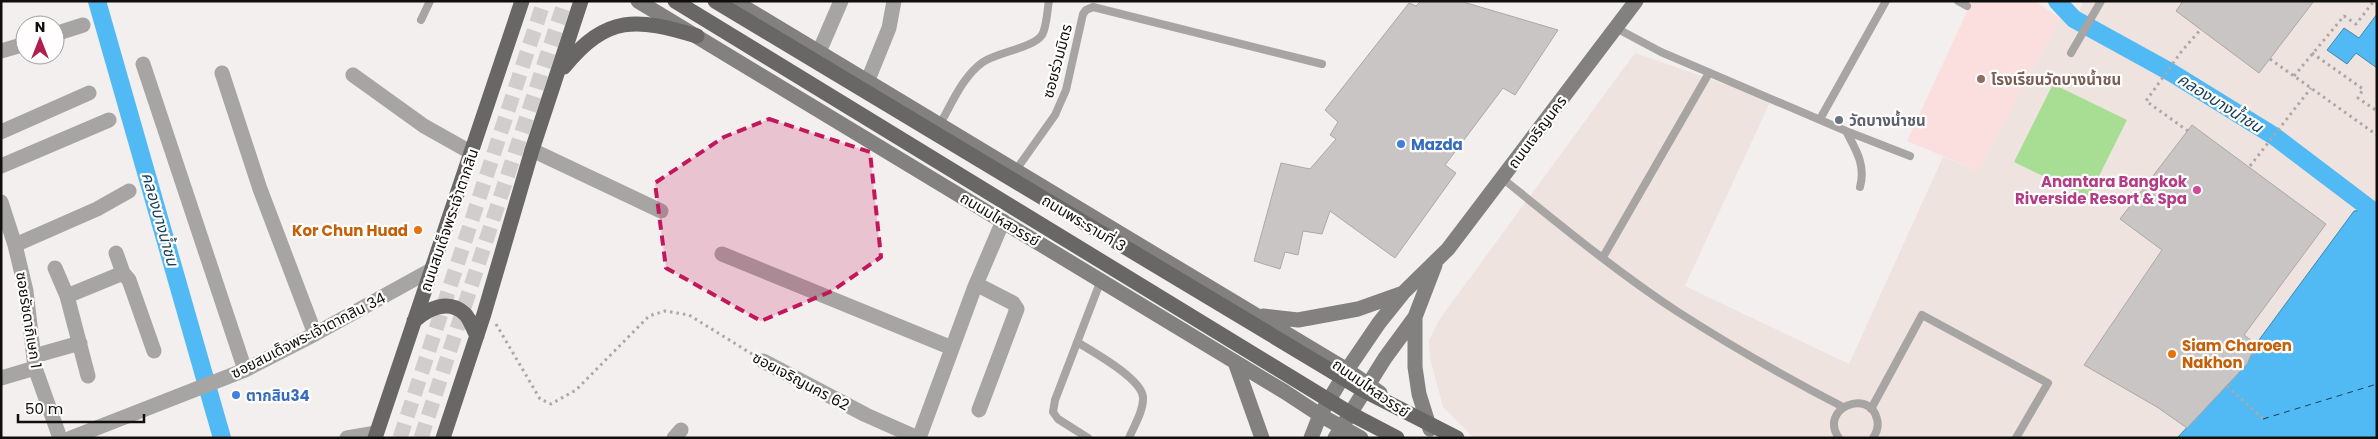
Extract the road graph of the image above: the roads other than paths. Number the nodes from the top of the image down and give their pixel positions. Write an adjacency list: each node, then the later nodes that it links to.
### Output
1 (430, 1): 16 (lane)
2 (581, 1): 29 (main road)
3 (638, 1): 20 (main road, ถนนมไหสวรรย์)
4 (675, 1): 96 (main road, ถนนพระรามที่ 3)
5 (715, 1): 97 (main road, ถนนพระรามที่ 3)
6 (734, 1): 23 (main road, ถนนมไหสวรรย์)
7 (841, 1): 23 (street)
8 (894, 1): 31 (street)
9 (1049, 1): 35 (lane)
10 (1636, 1): 18 (main road, ถนนเจริญนคร)
11 (1886, 1): 33 (lane)
12 (1958, 1): 15 (lane)
13 (2099, 5): 24 (lane)
14 (519, 6): 39 (main road, ถนนสมเด็จพระเจ้าตากสิน)
15 (1967, 6)
16 (421, 20)
17 (83, 25): 19 (street)
18 (1616, 28): 28 (lane); 43 (main road, ถนนเจริญนคร)
19 (65, 31)
20 (697, 36): 29 (main road); 48 (main road, ถนนมไหสวรรย์)
21 (15, 47): 22 (street)
22 (1, 51)
23 (818, 52): 31 (main road, ถนนมไหสวรรย์)
24 (2071, 53)
25 (143, 64): 74 (street)
26 (1322, 64): 42 (lane, ซอยร่วมมิตร)
27 (222, 73): 65 (street)
28 (1709, 73): 33 (lane); 53 (lane)
29 (558, 74): 38 (main road)
30 (353, 75): 39 (street)
31 (868, 80): 35 (main road, ถนนมไหสวรรย์)
32 (89, 93): 37 (street)
33 (1820, 119): 36 (lane)
34 (109, 120): 41 (street)
35 (940, 124): 42 (main road, ถนนมไหสวรรย์)
36 (1846, 131): 40 (lane); 44 (lane)
37 (1, 132)
38 (532, 150): 47 (street); 66 (main road)
39 (472, 153): 56 (main road, ถนนสมเด็จพระเจ้าตากสิน)
40 (1910, 156)
41 (1, 166)
42 (1016, 170): 62 (main road, ถนนมไหสวรรย์)
43 (1502, 178): 53 (lane); 54 (main road, ถนนเจริญนคร)
44 (1860, 187)
45 (129, 191): 50 (street)
46 (1, 202): 49 (street, ซอยรัชดาภิเษก 1)
47 (661, 211)
48 (1003, 221): 58 (main road, ถนนมไหสวรรย์); 59 (street)
49 (5, 227): 50 (street, ซอยรัชดาภิเษก 1)
50 (15, 245): 72 (street, ซอยรัชดาภิเษก 1)
51 (116, 253): 57 (street)
52 (722, 254): 69 (street)
53 (1603, 257): 79 (lane)
54 (1436, 261): 60 (main road, ถนนเจริญนคร); 63 (main road, ถนนเจริญนคร)
55 (55, 268): 61 (street)
56 (431, 270): 64 (main road, ถนนสมเด็จพระเจ้าตากสิน); 65 (street, ซอยสมเด็จพระเจ้าตากสิน 34)
57 (123, 273): 61 (street); 70 (street)
58 (1101, 280): 67 (lane); 73 (main road, ถนนมไหสวรรย์)
59 (976, 284): 69 (street); 81 (street)
60 (1403, 293): 62 (main road); 75 (main road, ถนนเจริญนคร)
61 (67, 296): 68 (street)
62 (1257, 315): 75 (main road, ถนนมไหสวรรย์)
63 (1415, 317): 78 (main road, ถนนเจริญนคร); 84 (main road)
64 (414, 321): 66 (main road); 85 (main road, ถนนสมเด็จพระเจ้าตากสิน)
65 (315, 334): 74 (street, ซอยสมเด็จพระเจ้าตากสิน 34)
66 (477, 336): 89 (main road)
67 (1077, 342): 91 (lane); 92 (lane)
68 (80, 343): 72 (street); 76 (street)
69 (952, 348): 90 (street)
70 (154, 351)
71 (763, 361): 90 (street, ซอยเจริญนคร 62)
72 (34, 362): 77 (street); 86 (street, ซอยรัชดาภิเษก 1)
73 (1235, 362): 82 (main road, ถนนมไหสวรรย์); 93 (main road)
74 (245, 370): 87 (street, ซอยสมเด็จพระเจ้าตากสิน 34)
75 (1347, 370): 78 (main road, ถนนมไหสวรรย์); 82 (main road, ถนนเจริญนคร)
76 (88, 376)
77 (1, 378)
78 (1368, 385): 83 (main road, ถนนเจริญนคร); 84 (main road, ถนนมไหสวรรย์)
79 (1843, 407): 80 (lane); 98 (lane)
80 (1871, 409): 99 (lane); 100 (lane)
81 (979, 410)
82 (1320, 415): 83 (main road, ถนนมไหสวรรย์); 94 (main road, ถนนเจริญนคร)
83 (1338, 432): 95 (main road, ถนนมไหสวรรย์)
84 (1436, 433)
85 (376, 435): 88 (street)
86 (60, 438)
87 (71, 438)
88 (346, 438)
89 (443, 438)
90 (918, 438)
91 (1088, 438)
92 (1130, 438)
93 (1262, 438)
94 (1311, 438)
95 (1361, 438)
96 (1397, 438)
97 (1457, 438)
98 (1838, 438)
99 (1873, 438)
100 (2016, 438)

